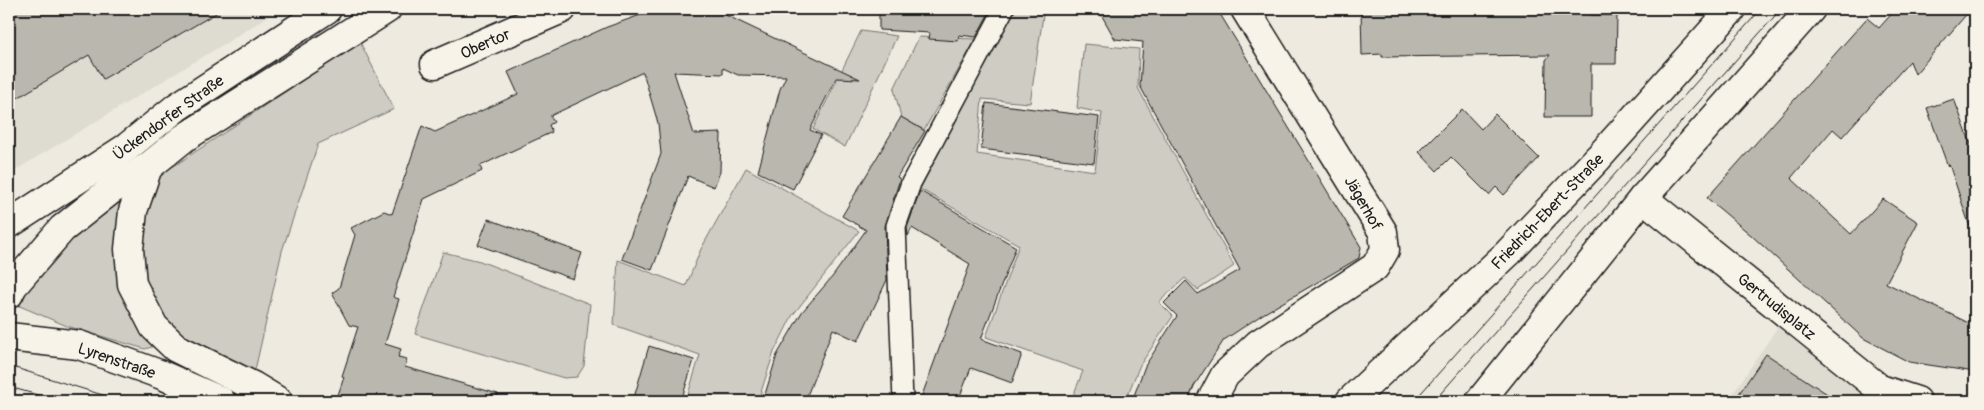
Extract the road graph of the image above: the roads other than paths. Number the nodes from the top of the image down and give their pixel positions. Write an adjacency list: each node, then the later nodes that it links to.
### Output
1 (387, 9): 8 (street, Ückendorfer Straße)
2 (562, 9): 9 (street, Obertor)
3 (1004, 9): 17 (lane)
4 (1246, 9): 18 (street, Jägerhof)
5 (1732, 9): 19 (street, Friedrich-Ebert-Straße)
6 (1811, 9): 11 (street)
7 (322, 10): 8 (lane); 12 (street, Ückendorfer Straße)
8 (341, 37): 10 (street, Ückendorfer Straße)
9 (435, 64)
10 (148, 167): 13 (street, Ückendorfer Straße); 16 (street, Ückendorfer Straße)
11 (1643, 198): 20 (street); 21 (street, Gertrudisplatz)
12 (9, 224)
13 (9, 294)
14 (9, 337): 15 (street, Lyrenstraße)
15 (221, 401)
16 (278, 401)
17 (903, 401)
18 (1211, 401)
19 (1350, 401)
20 (1480, 401)
21 (1917, 401)

